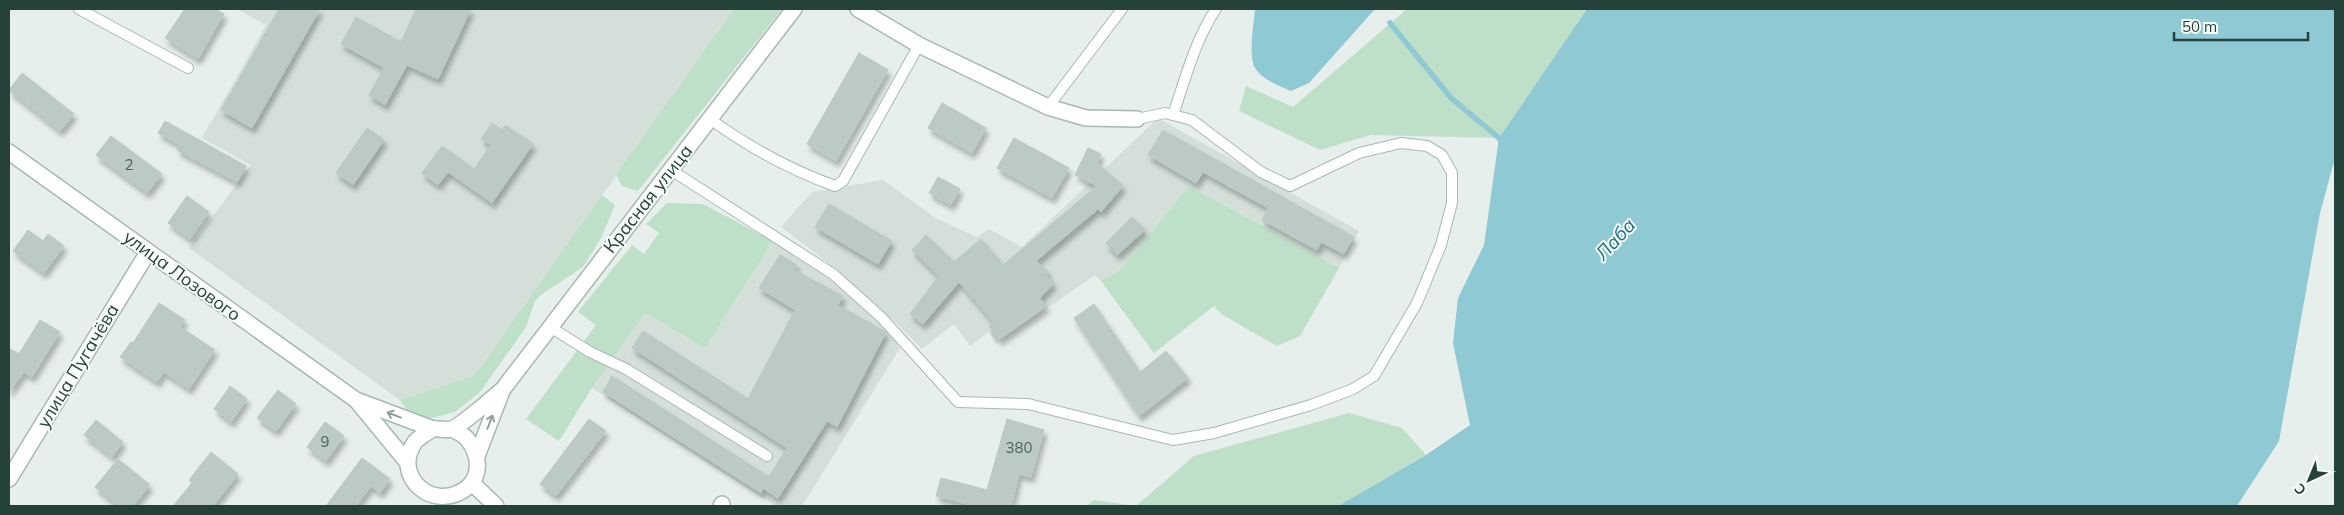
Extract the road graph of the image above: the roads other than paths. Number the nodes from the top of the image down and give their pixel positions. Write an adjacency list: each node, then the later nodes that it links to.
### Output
1 (79, 9): 7 (lane)
2 (794, 9): 10 (street, Красная улица)
3 (858, 9): 6 (street)
4 (1122, 9): 8 (lane)
5 (1216, 9): 9 (lane)
6 (919, 45): 8 (street); 10 (lane)
7 (188, 68)
8 (1048, 106): 11 (street)
9 (1173, 115): 11 (lane); 13 (lane)
10 (710, 119): 13 (street, Красная улица)
11 (1137, 119)
12 (9, 152): 14 (street, улица Лозового)
13 (671, 170): 15 (street, Красная улица)
14 (148, 252): 17 (street, улица Лозового); 23 (street, улица Пугачёва)
15 (550, 327): 16 (street, Красная улица); 21 (lane)
16 (503, 389): 19 (street, Красная улица); 20 (street, Красная улица, one-way to 16)
17 (356, 400): 18 (street, улица Лозового, one-way to 17); 22 (street, улица Лозового)
18 (433, 429): 19 (street); 22 (street)
19 (452, 429): 20 (street)
20 (477, 456): 24 (street, Красная улица)
21 (767, 456)
22 (407, 462): 25 (street)
23 (9, 479)
24 (472, 483): 25 (street); 26 (street)
25 (433, 502)
26 (496, 506)

